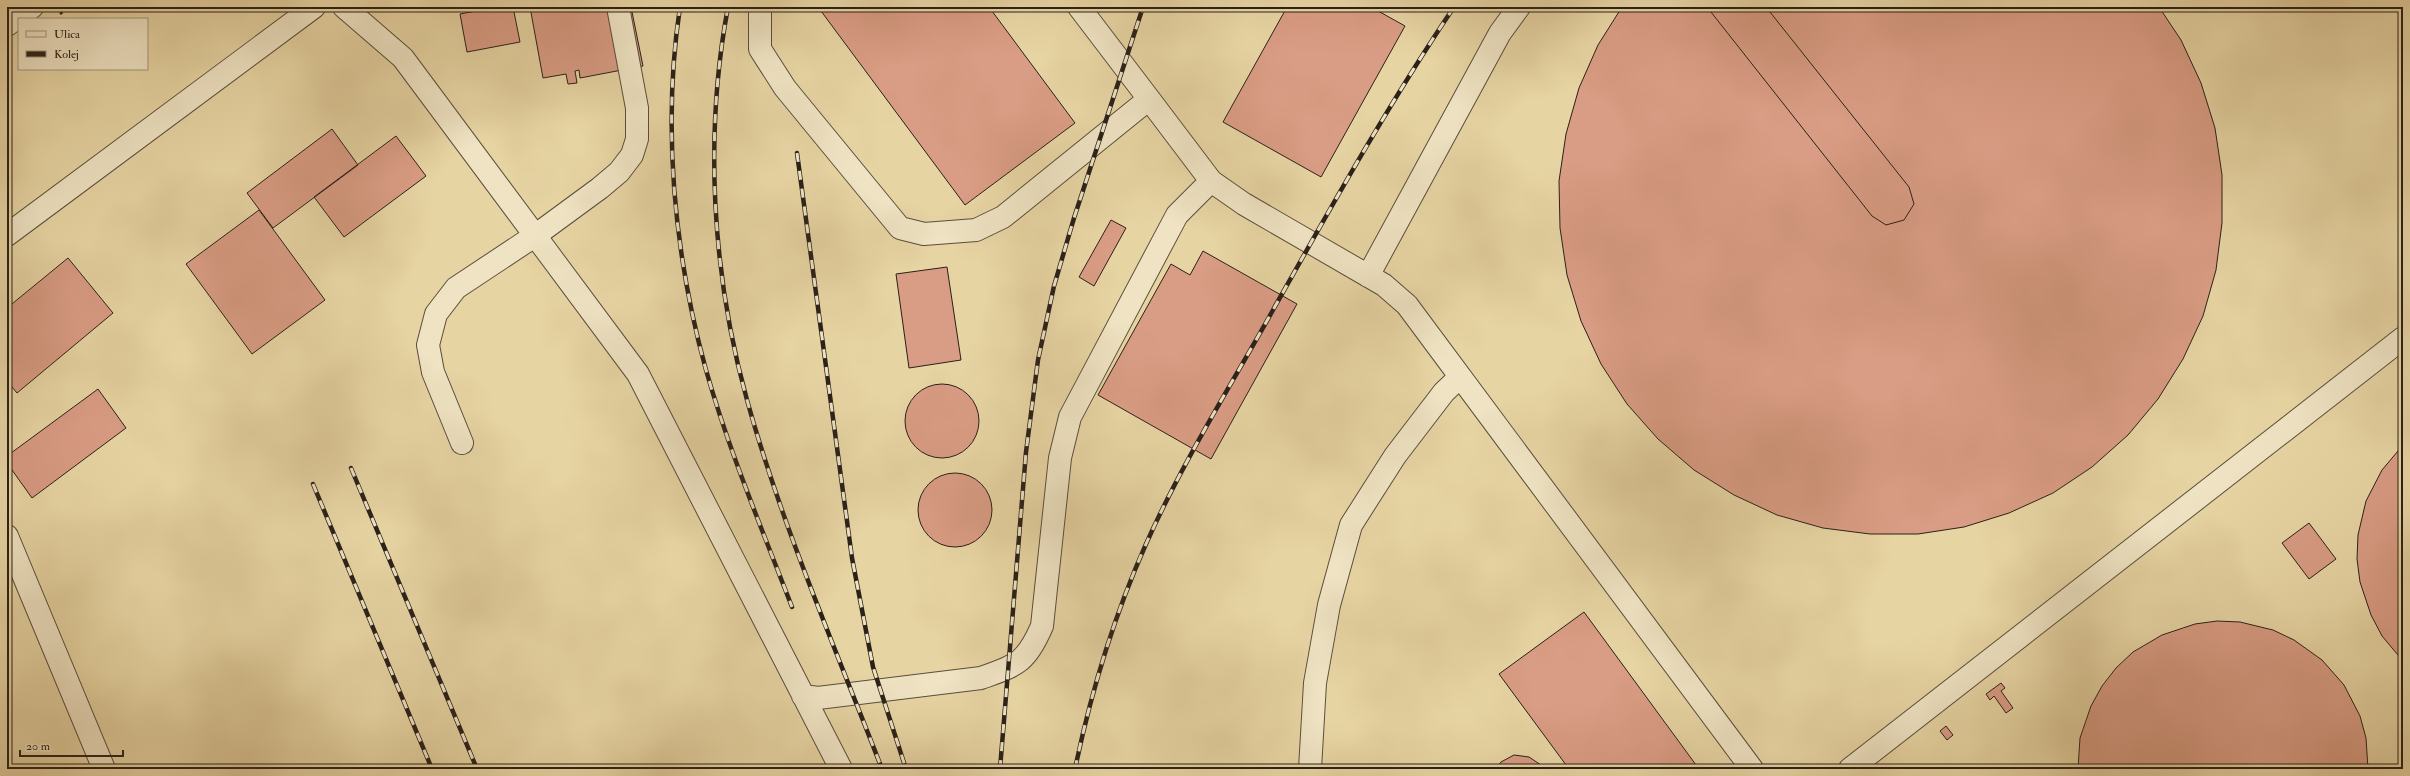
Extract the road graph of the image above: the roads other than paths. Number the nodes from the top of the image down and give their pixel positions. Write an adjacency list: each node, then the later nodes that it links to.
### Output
1 (32, 7): 8 (street)
2 (314, 7): 11 (street)
3 (344, 7): 12 (street)
4 (618, 7): 12 (street)
5 (760, 7): 9 (street)
6 (1079, 7): 9 (street)
7 (1518, 7): 13 (street)
8 (7, 25)
9 (1148, 99): 10 (street)
10 (1211, 181): 13 (street); 18 (street)
11 (7, 235)
12 (536, 235): 16 (street); 18 (street)
13 (1368, 276): 15 (street)
14 (2403, 338): 23 (street)
15 (1460, 377): 21 (street); 22 (street)
16 (462, 444)
17 (7, 536): 19 (street)
18 (803, 696): 20 (street)
19 (104, 769)
20 (841, 769)
21 (1310, 769)
22 (1752, 769)
23 (1850, 769)

